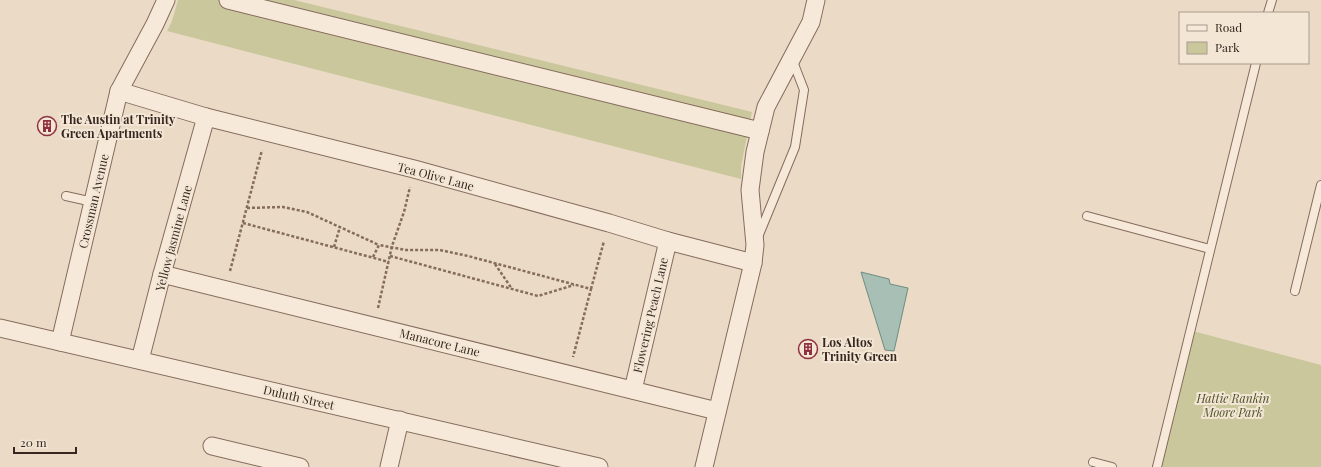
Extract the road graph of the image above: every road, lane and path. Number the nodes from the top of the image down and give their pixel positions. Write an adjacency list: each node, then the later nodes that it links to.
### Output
1 (166, 0): 8 (street, Crossman Avenue)
2 (228, 0): 10 (street)
3 (816, 0): 6 (street)
4 (1272, 0): 5 (lane)
5 (1268, 12)
6 (792, 58): 10 (street); 23 (lane)
7 (1256, 64): 26 (lane)
8 (118, 91): 9 (street, Tea Olive Lane); 15 (street, Crossman Avenue)
9 (206, 117): 11 (street, Tea Olive Lane); 32 (street, Yellow Jasmine Lane)
10 (760, 131): 23 (street)
11 (267, 132): 12 (street, Tea Olive Lane); 16 (path)
12 (414, 169): 19 (street, Tea Olive Lane); 24 (path)
13 (1321, 185): 37 (lane)
14 (66, 196): 15 (lane)
15 (93, 202): 40 (street, Crossman Avenue)
16 (247, 208): 18 (path); 20 (path)
17 (1087, 216): 26 (lane)
18 (243, 223): 25 (path); 34 (path)
19 (609, 223): 21 (street, Tea Olive Lane); 36 (path)
20 (340, 227): 22 (path); 25 (path)
21 (668, 240): 31 (street, Tea Olive Lane); 43 (street, Flowering Peach Lane)
22 (379, 245): 24 (path); 28 (path)
23 (755, 245): 31 (street)
24 (392, 246): 27 (path); 30 (path)
25 (334, 247): 28 (path)
26 (1210, 249): 53 (lane)
27 (390, 256): 29 (path); 35 (path)
28 (373, 257): 29 (path)
29 (388, 262): 38 (path)
30 (495, 263): 33 (path); 35 (path)
31 (753, 263): 44 (street)
32 (162, 274): 34 (street, Manacore Lane); 41 (street, Yellow Jasmine Lane)
33 (575, 285): 35 (path); 36 (path)
34 (226, 289): 38 (street, Manacore Lane)
35 (512, 289)
36 (591, 289): 42 (path)
37 (1295, 291)
38 (374, 326): 42 (street, Manacore Lane)
39 (0, 328): 40 (street, Duluth Street)
40 (60, 342): 41 (street, Duluth Street)
41 (140, 360): 45 (street, Duluth Street)
42 (569, 374): 43 (street, Manacore Lane)
43 (633, 390): 44 (street, Manacore Lane)
44 (717, 411): 51 (street)
45 (400, 420): 49 (street); 50 (street, Duluth Street)
46 (212, 446): 48 (street)
47 (1093, 462): 52 (lane)
48 (300, 467)
49 (389, 467)
50 (599, 467)
51 (704, 467)
52 (1112, 467)
53 (1157, 467)

